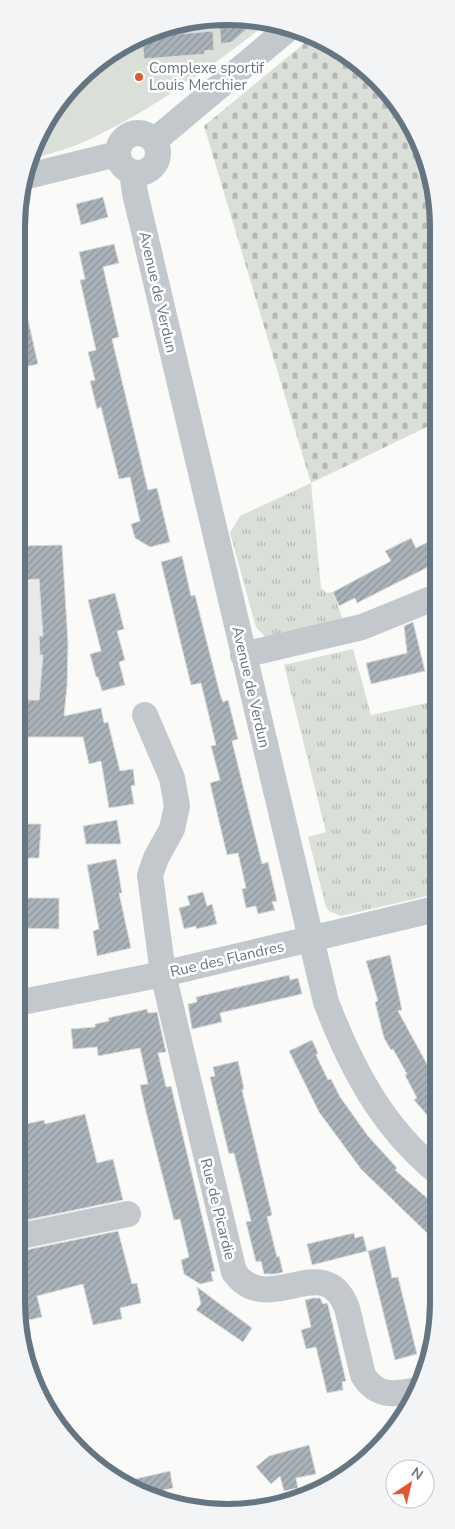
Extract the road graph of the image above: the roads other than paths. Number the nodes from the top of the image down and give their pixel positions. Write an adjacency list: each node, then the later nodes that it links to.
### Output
1 (283, 33): 2 (street)
2 (125, 163): 3 (street); 5 (street, Avenue de Verdun)
3 (32, 176)
4 (430, 599): 5 (street)
5 (243, 655): 8 (street, Avenue de Verdun)
6 (145, 715): 9 (street)
7 (430, 910): 8 (street, Rue des Flandres)
8 (310, 939): 9 (street, Rue des Flandres); 11 (street, Avenue de Verdun)
9 (163, 974): 10 (street, Rue des Flandres); 14 (street, Rue de Picardie)
10 (25, 1002)
11 (430, 1166)
12 (128, 1214): 13 (street)
13 (25, 1235)
14 (409, 1391)

